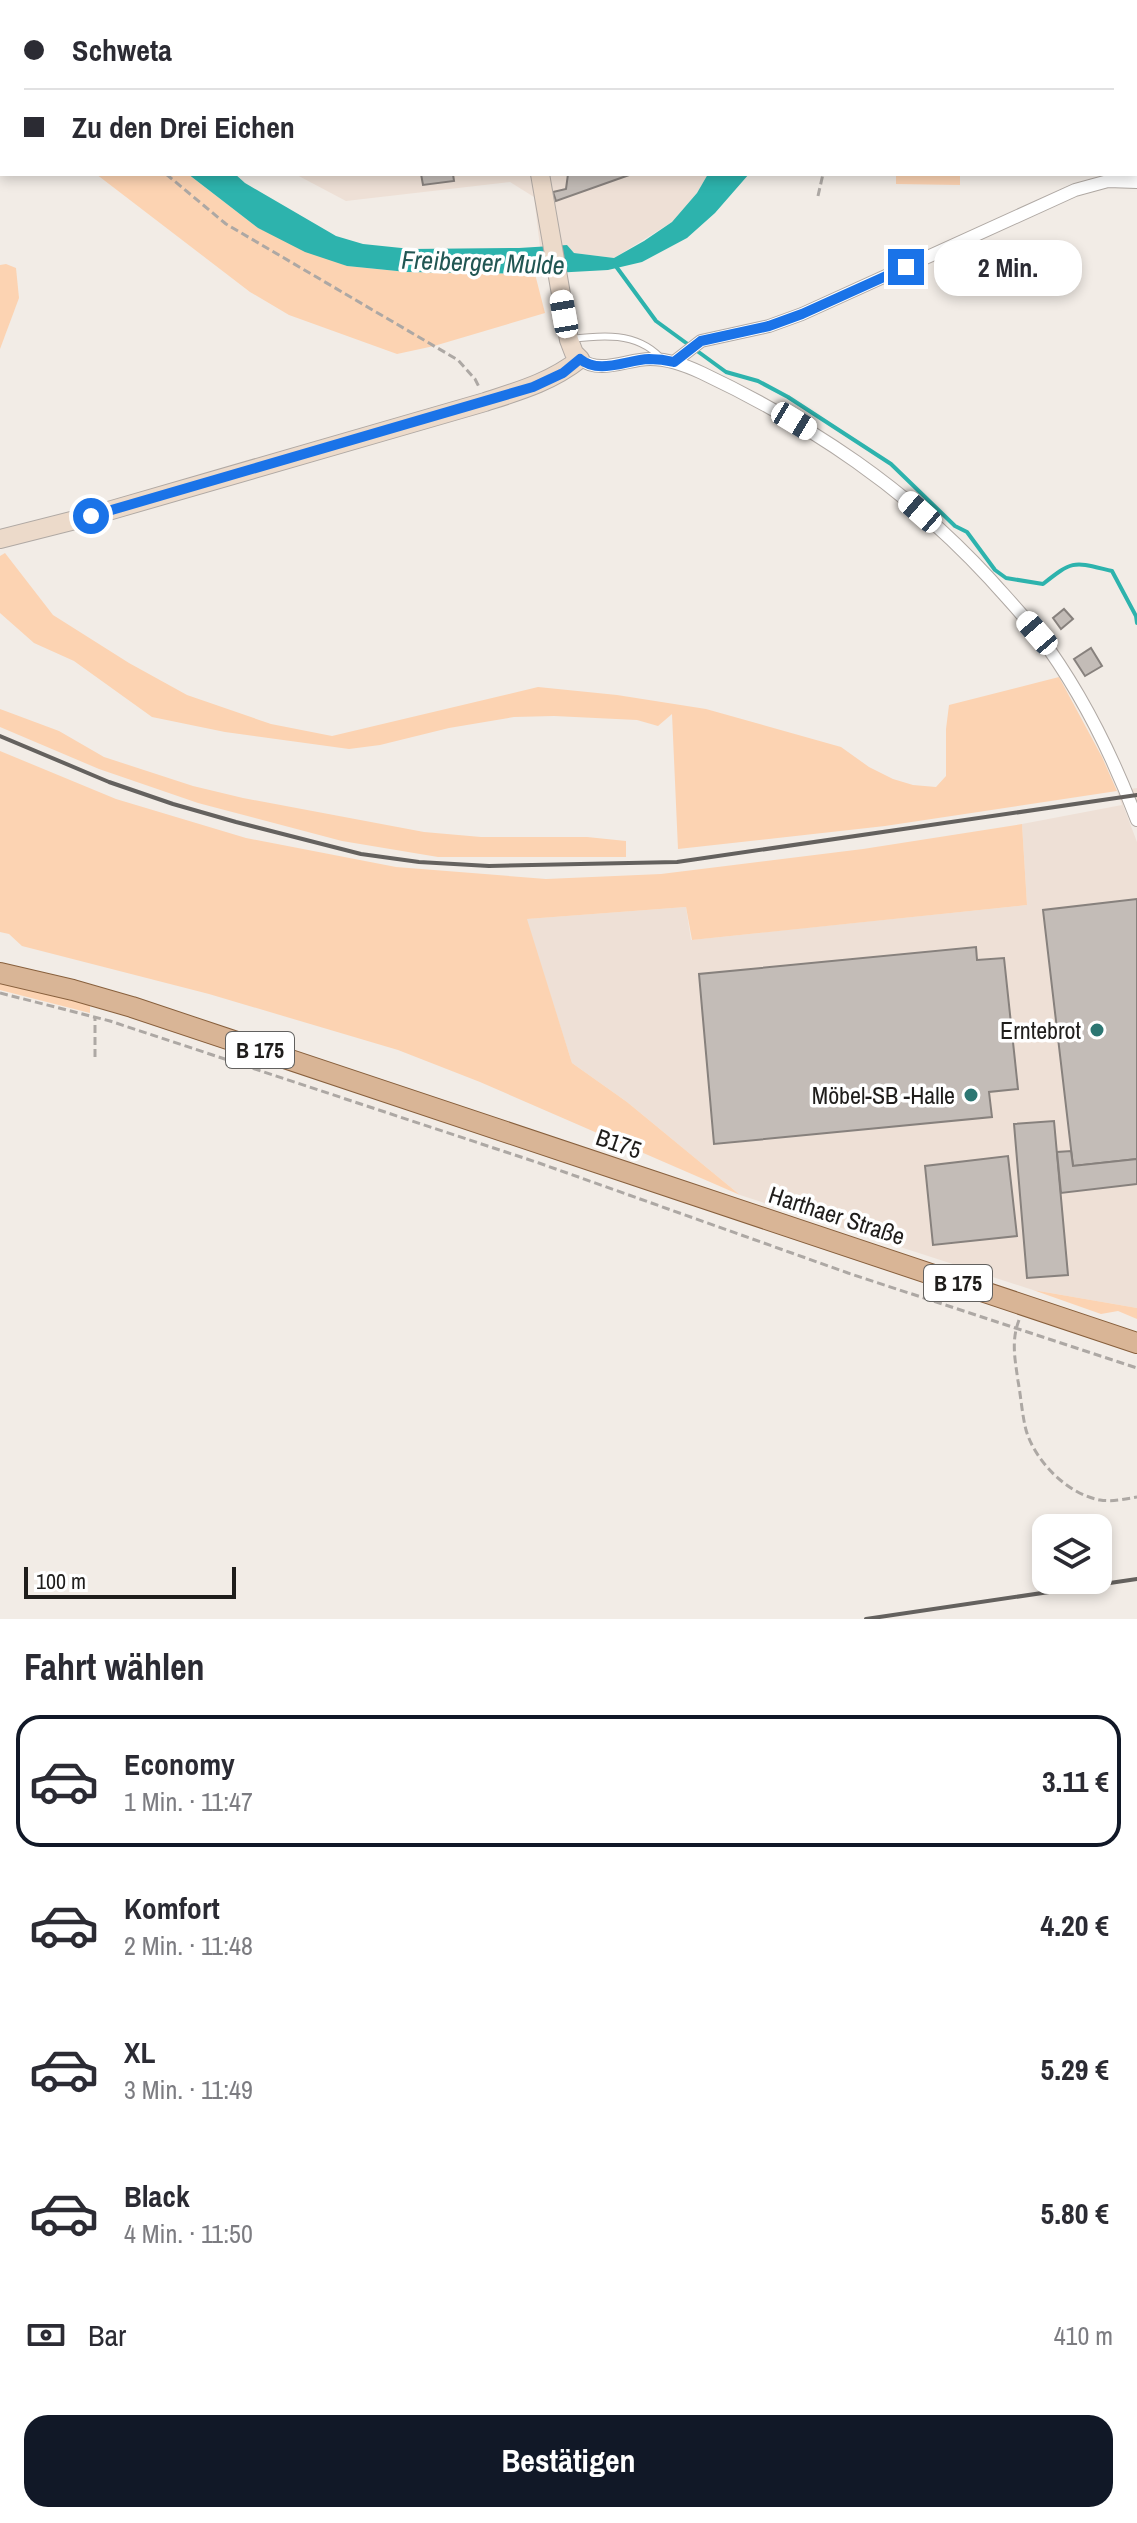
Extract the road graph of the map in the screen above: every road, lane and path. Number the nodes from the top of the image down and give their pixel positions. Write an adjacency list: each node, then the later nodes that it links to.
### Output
1 (168, 176): 9 (path)
2 (540, 176): 6 (street)
3 (823, 176): 5 (path)
4 (1137, 182): 8 (street)
5 (818, 196)
6 (569, 340): 7 (street); 8 (lane)
7 (580, 359): 8 (street); 9 (street)
8 (669, 361): 11 (street)
9 (485, 402): 10 (street)
10 (0, 539)
11 (1137, 820)
12 (0, 973): 14 (main road, B 175)
13 (0, 993): 14 (path)
14 (98, 1007): 15 (path); 16 (main road, B175 / B 175); 17 (path)
15 (95, 1057)
16 (703, 1198): 18 (main road, Harthaer Straße / B 175)
17 (1016, 1327): 19 (path); 20 (path)
18 (1137, 1343)
19 (1137, 1368)
20 (1137, 1497)

